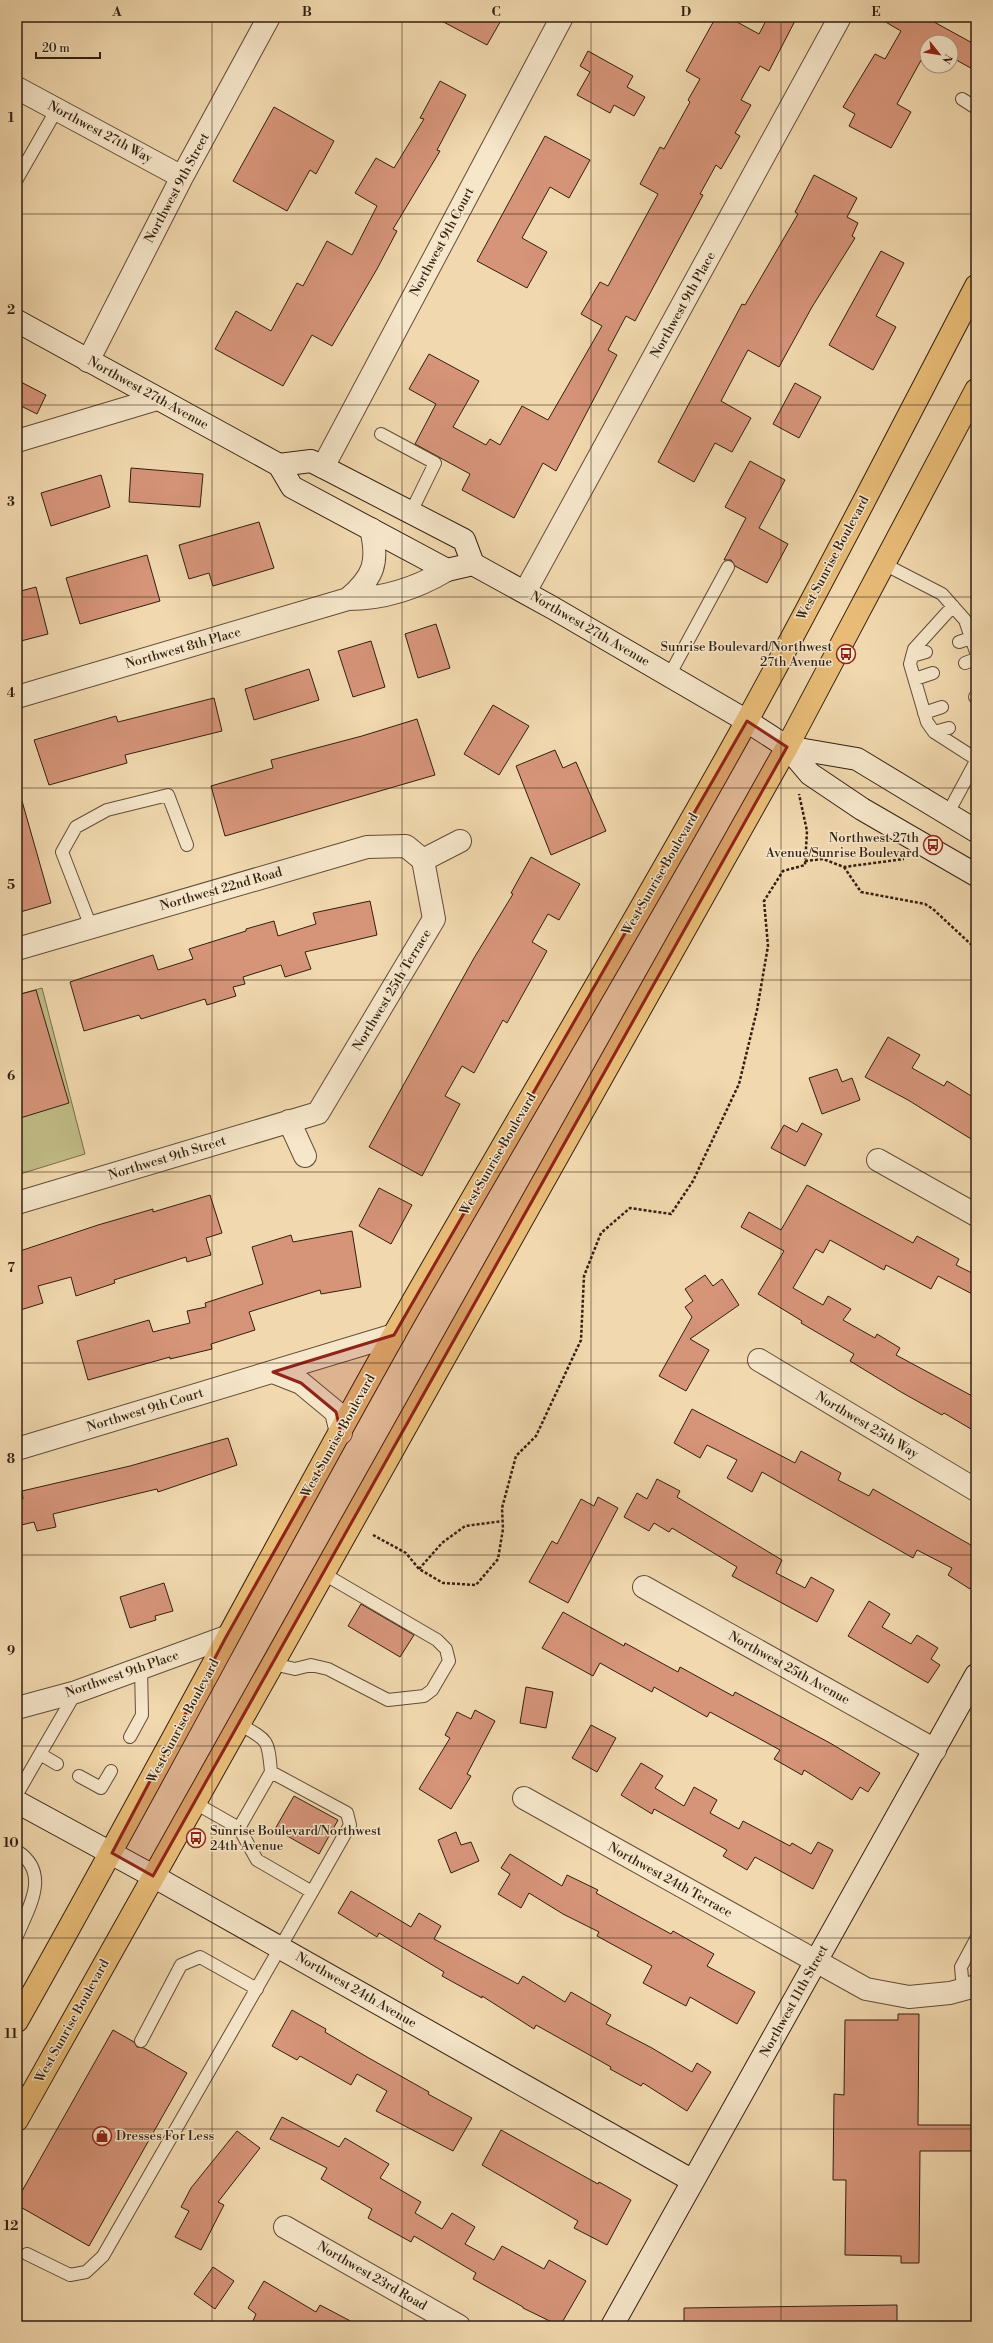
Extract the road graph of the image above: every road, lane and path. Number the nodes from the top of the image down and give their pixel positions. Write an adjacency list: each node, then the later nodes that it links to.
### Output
1 (269, 17): 8 (street, Northwest 9th Street)
2 (562, 17): 18 (street, Northwest 9th Court)
3 (840, 17): 25 (street, Northwest 9th Place)
4 (17, 88): 7 (street, Northwest 27th Way)
5 (962, 99): 6 (lane)
6 (976, 108)
7 (57, 110): 8 (street, Northwest 27th Way); 9 (lane)
8 (182, 177): 12 (street, Northwest 9th Street)
9 (17, 179)
10 (976, 286): 39 (main road, West Sunrise Boulevard)
11 (17, 321): 12 (street, Northwest 27th Avenue)
12 (88, 361): 14 (street, Northwest 27th Avenue)
13 (976, 390): 22 (main road, West Sunrise Boulevard)
14 (157, 399): 16 (street); 17 (street, Northwest 27th Avenue)
15 (381, 434): 19 (lane)
16 (17, 441)
17 (279, 465): 18 (street); 20 (street)
18 (323, 467): 19 (street)
19 (411, 512): 21 (street)
20 (371, 529): 24 (street); 26 (street, Northwest 8th Place)
21 (473, 564): 24 (street); 25 (street, Northwest 27th Avenue)
22 (884, 564): 27 (lane); 42 (main road, West Sunrise Boulevard)
23 (728, 567): 34 (lane)
24 (447, 570): 26 (street, Northwest 8th Place)
25 (526, 592): 34 (street, Northwest 27th Avenue)
26 (348, 599): 36 (street, Northwest 8th Place)
27 (953, 606): 28 (lane); 32 (lane)
28 (971, 638): 29 (lane); 31 (lane)
29 (958, 642)
30 (926, 652): 32 (lane)
31 (976, 652)
32 (912, 656): 35 (lane)
33 (933, 673): 35 (lane)
34 (670, 674): 39 (street, Northwest 27th Avenue)
35 (915, 679): 38 (lane)
36 (17, 697)
37 (942, 707): 38 (lane)
38 (924, 713): 41 (lane)
39 (747, 721): 42 (street, Northwest 27th Avenue); 63 (main road, West Sunrise Boulevard)
40 (949, 728): 41 (lane)
41 (934, 732): 43 (lane)
42 (787, 747): 45 (street, Northwest 27th Avenue); 53 (street, Northwest 27th Avenue); 72 (main road, West Sunrise Boulevard)
43 (976, 760): 45 (lane)
44 (799, 794): 51 (path)
45 (948, 814): 46 (street, Northwest 27th Avenue)
46 (975, 830)
47 (460, 841): 50 (street)
48 (186, 845): 54 (lane)
49 (906, 858): 52 (path)
50 (423, 860): 54 (street, Northwest 22nd Road); 57 (street, Northwest 25th Terrace)
51 (805, 861): 52 (path); 69 (path)
52 (844, 866): 56 (path)
53 (976, 875)
54 (91, 927): 55 (street, Northwest 22nd Road)
55 (17, 949)
56 (976, 949)
57 (318, 1113): 58 (street, Northwest 9th Street)
58 (289, 1122): 59 (street); 61 (street, Northwest 9th Street)
59 (305, 1156)
60 (878, 1160): 62 (street)
61 (17, 1202)
62 (976, 1215)
63 (394, 1335): 65 (street, Northwest 9th Court); 66 (main road, West Sunrise Boulevard)
64 (759, 1360): 68 (street, Northwest 25th Way)
65 (273, 1372): 66 (street); 67 (street, Northwest 9th Court)
66 (341, 1432): 74 (main road, West Sunrise Boulevard)
67 (17, 1449)
68 (976, 1490)
69 (503, 1521): 71 (path); 71 (path)
70 (373, 1535): 71 (path)
71 (419, 1569)
72 (324, 1574): 75 (main road, West Sunrise Boulevard); 75 (lane)
73 (644, 1587): 82 (street, Northwest 25th Avenue)
74 (226, 1638): 76 (street, Northwest 9th Place); 94 (main road, West Sunrise Boulevard)
75 (273, 1664): 80 (main road, West Sunrise Boulevard)
76 (141, 1667): 78 (street, Northwest 9th Place); 81 (lane)
77 (973, 1688): 82 (street, Northwest 11th Street)
78 (76, 1692): 79 (street, Northwest 9th Place); 83 (lane)
79 (17, 1708)
80 (239, 1724): 86 (lane); 91 (main road, West Sunrise Boulevard)
81 (130, 1737)
82 (935, 1750): 100 (street, Northwest 11th Street)
83 (40, 1754): 84 (lane); 88 (lane)
84 (57, 1764)
85 (111, 1771): 87 (lane)
86 (271, 1772): 92 (lane); 96 (lane)
87 (79, 1776)
88 (17, 1794)
89 (524, 1798): 100 (street, Northwest 24th Terrace)
90 (17, 1802): 94 (street, Northwest 24th Avenue)
91 (195, 1803): 92 (lane); 95 (main road, West Sunrise Boulevard)
92 (238, 1828): 96 (lane)
93 (17, 1851): 97 (lane)
94 (112, 1853): 95 (street, Northwest 24th Avenue); 103 (main road, West Sunrise Boulevard)
95 (153, 1876): 99 (street, Northwest 24th Avenue); 105 (main road, West Sunrise Boulevard)
96 (312, 1892): 99 (lane)
97 (17, 1936)
98 (976, 1939): 101 (lane)
99 (281, 1948): 102 (lane); 106 (street, Northwest 24th Avenue)
100 (816, 1961): 101 (street); 106 (street, Northwest 11th Street)
101 (970, 1988)
102 (257, 1989): 104 (lane); 108 (lane)
103 (17, 2022)
104 (141, 2041)
105 (17, 2120)
106 (693, 2181): 110 (street, Northwest 11th Street)
107 (285, 2227): 109 (street, Northwest 23rd Road)
108 (27, 2254)
109 (459, 2326)
110 (612, 2326)

